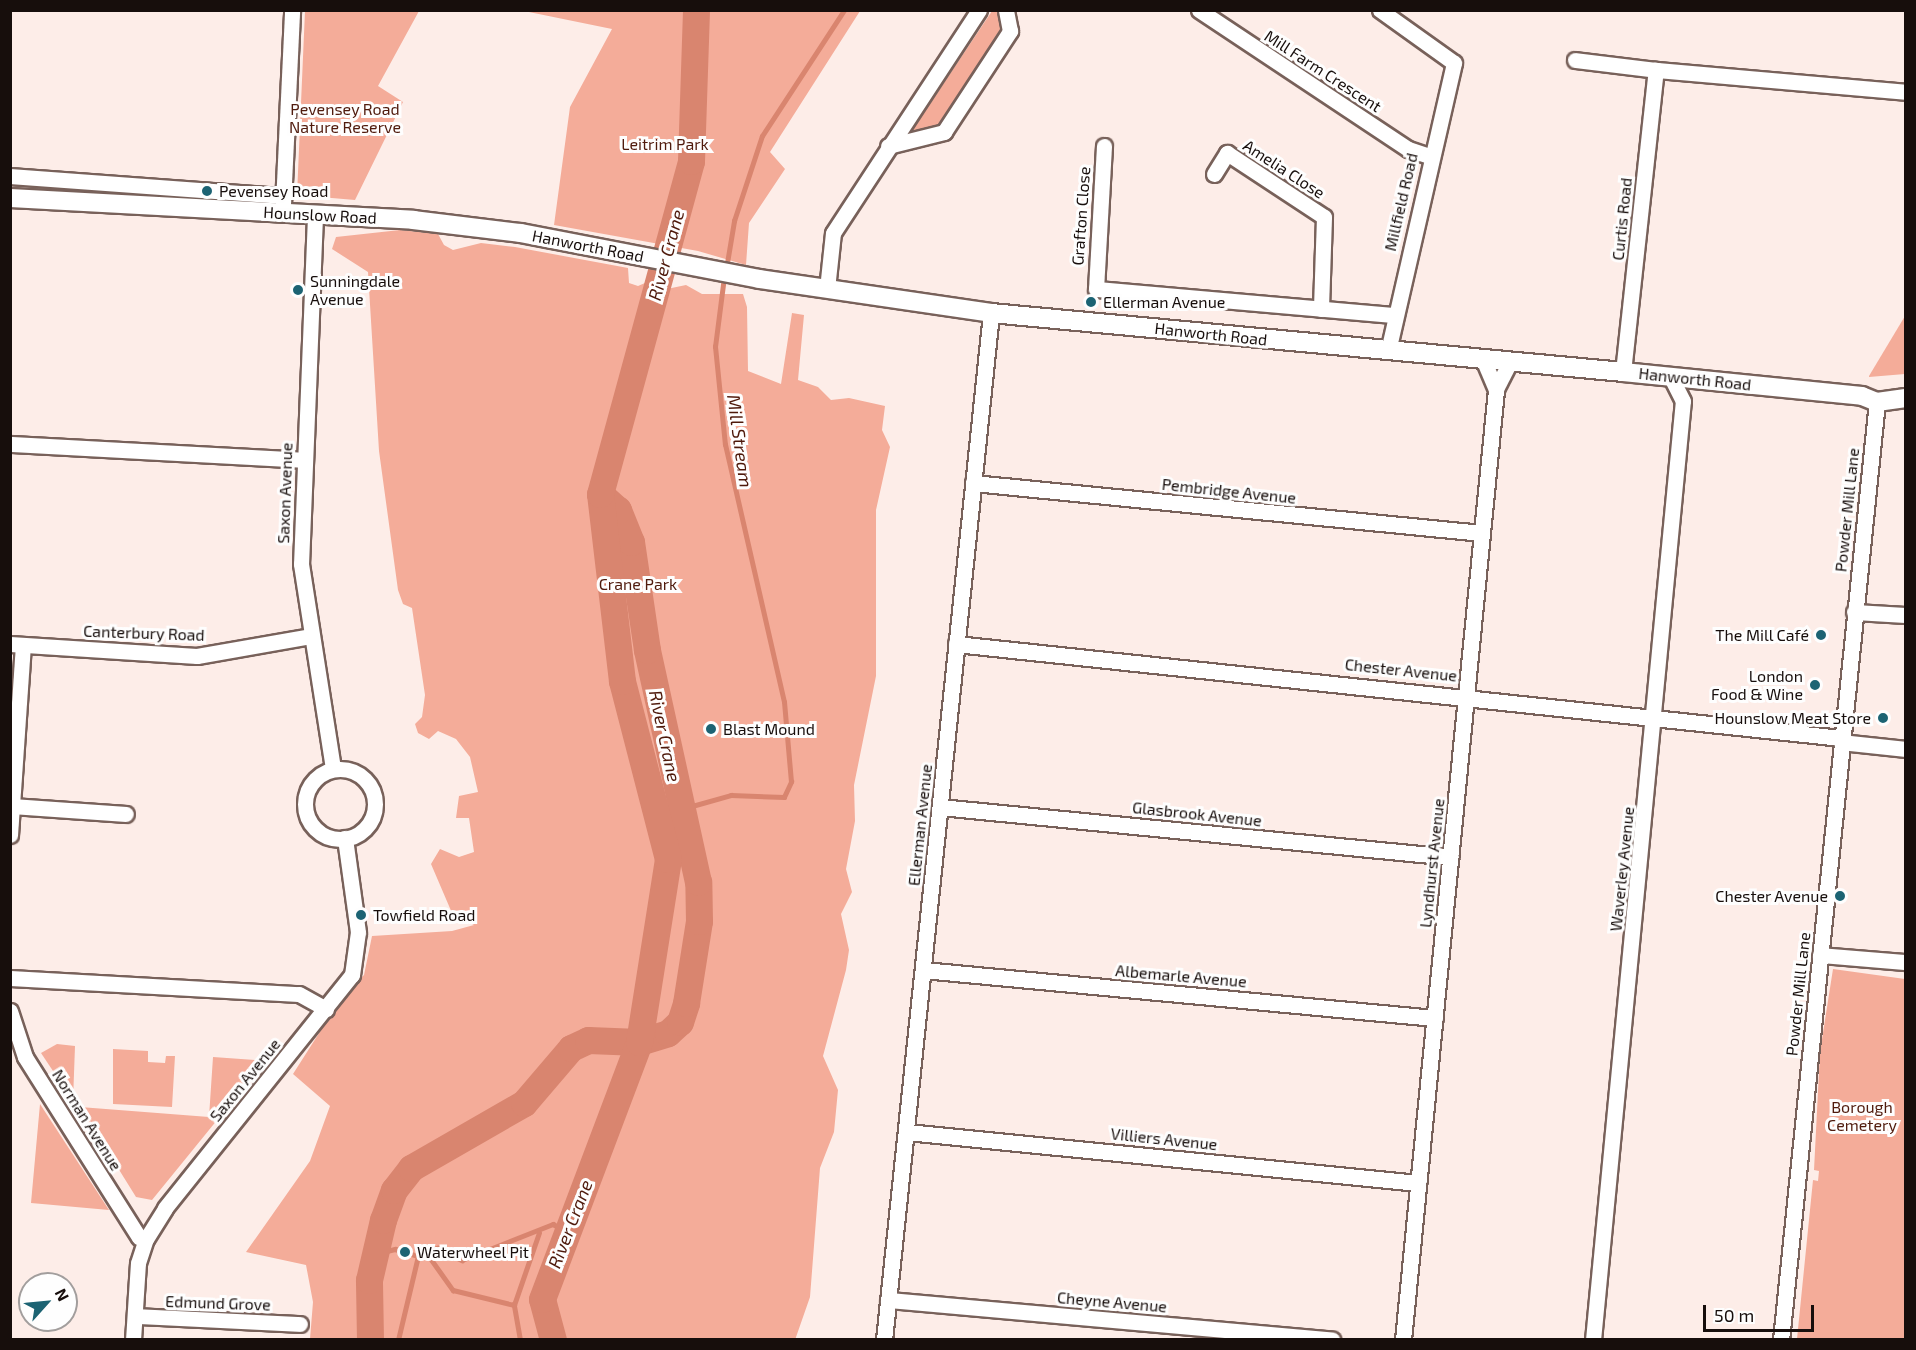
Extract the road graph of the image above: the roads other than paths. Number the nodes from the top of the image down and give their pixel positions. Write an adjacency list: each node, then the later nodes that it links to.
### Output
1 (292, 10): 15 (street)
2 (979, 10): 9 (street)
3 (1006, 10): 9 (street)
4 (1199, 10): 11 (street, Mill Farm Crescent)
5 (1380, 10): 11 (street, Millfield Road)
6 (1575, 60): 7 (street)
7 (1656, 70): 8 (street); 26 (street, Curtis Road)
8 (1905, 92)
9 (888, 146): 18 (street)
10 (1104, 146): 19 (street, Grafton Close)
11 (1429, 156): 22 (street, Millfield Road)
12 (1214, 174): 20 (street, Amelia Close)
13 (10, 176): 15 (street)
14 (10, 198): 15 (main road, Hounslow Road)
15 (283, 205): 16 (main road, Hounslow Road)
16 (315, 216): 17 (main road, Hounslow Road); 34 (street, Saxon Avenue)
17 (521, 233): 18 (main road, Hanworth Road)
18 (826, 289): 21 (main road, Hanworth Road)
19 (1096, 289): 20 (street, Hanworth Road)
20 (1321, 309): 22 (street, Hanworth Road)
21 (991, 313): 23 (main road, Hanworth Road); 35 (street, Ellerman Avenue)
22 (1394, 315): 23 (street, Millfield Road)
23 (1388, 351): 24 (main road, Hanworth Road)
24 (1483, 359): 25 (main road, Hanworth Road); 29 (street, Lyndhurst Avenue)
25 (1510, 362): 26 (main road, Hanworth Road); 29 (street, Lyndhurst Avenue)
26 (1623, 372): 27 (main road, Hanworth Road)
27 (1671, 377): 28 (main road, Hanworth Road); 31 (street)
28 (1701, 380): 31 (street); 32 (main road, Hanworth Road)
29 (1496, 389): 36 (street, Lyndhurst Avenue)
30 (1905, 398): 32 (main road, Hanworth Road)
31 (1683, 401): 43 (street, Waverley Avenue)
32 (1877, 402): 37 (street, Powder Mill Lane)
33 (10, 444): 34 (street)
34 (304, 460): 39 (street, Saxon Avenue)
35 (973, 483): 36 (street, Pembridge Avenue); 40 (street, Ellerman Avenue)
36 (1482, 533): 42 (street, Lyndhurst Avenue)
37 (1854, 612): 38 (street); 44 (street, Powder Mill Lane)
38 (1905, 615)
39 (310, 636): 41 (street, Canterbury Road); 46 (street, Saxon Avenue)
40 (956, 644): 42 (street, Chester Avenue); 48 (street, Ellerman Avenue)
41 (17, 645): 47 (street)
42 (1467, 694): 43 (street, Chester Avenue); 52 (street, Lyndhurst Avenue)
43 (1654, 720): 44 (street, Chester Avenue); 71 (street, Waverley Avenue)
44 (1841, 740): 45 (street, Chester Avenue); 53 (street, Powder Mill Lane)
45 (1905, 749)
46 (333, 769): 51 (street); 51 (street)
47 (12, 806): 49 (street); 50 (street)
48 (940, 807): 52 (street, Glasbrook Avenue); 55 (street, Ellerman Avenue)
49 (126, 814)
50 (10, 835)
51 (345, 838): 57 (street, Saxon Avenue)
52 (1451, 857): 59 (street, Lyndhurst Avenue)
53 (1820, 955): 54 (street); 72 (street, Powder Mill Lane)
54 (1905, 962)
55 (923, 970): 59 (street, Albemarle Avenue); 60 (street, Ellerman Avenue)
56 (10, 978): 57 (street)
57 (326, 1009): 62 (street, Saxon Avenue)
58 (10, 1011): 62 (street, Norman Avenue)
59 (1435, 1018): 61 (street, Lyndhurst Avenue)
60 (907, 1132): 61 (street, Villiers Avenue); 63 (street, Ellerman Avenue)
61 (1418, 1183): 70 (street, Lyndhurst Avenue)
62 (146, 1239): 64 (street, Saxon Avenue)
63 (888, 1300): 66 (street, Cheyne Avenue); 68 (street, Ellerman Avenue)
64 (136, 1316): 65 (street, Edmund Grove); 67 (street, Saxon Avenue)
65 (300, 1324)
66 (1230, 1335): 69 (street, Cheyne Avenue)
67 (133, 1340)
68 (884, 1340)
69 (1332, 1340)
70 (1403, 1340)
71 (1593, 1340)
72 (1781, 1340)

